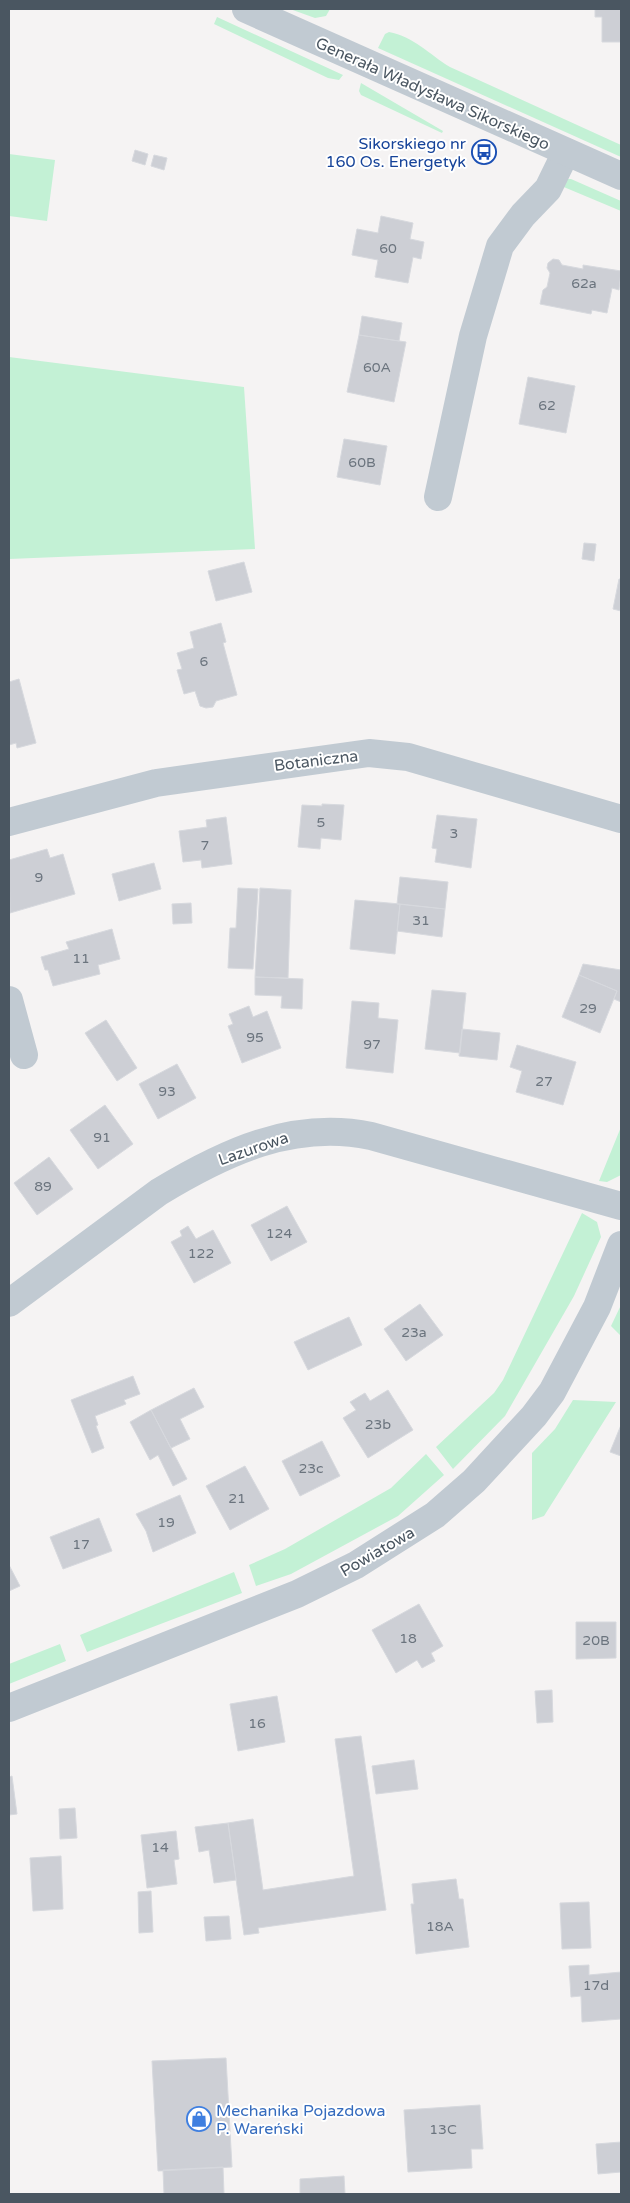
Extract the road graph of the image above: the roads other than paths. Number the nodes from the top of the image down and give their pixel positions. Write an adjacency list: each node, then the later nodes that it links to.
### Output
1 (246, 9): 2 (street, Generała Władysława Sikorskiego)
2 (566, 152): 3 (street, Generała Władysława Sikorskiego); 4 (street)
3 (621, 176)
4 (438, 497)
5 (621, 819): 6 (street, Botaniczna)
6 (9, 822)
7 (9, 1000): 8 (street)
8 (24, 1055)
9 (621, 1206): 11 (street, Lazurowa)
10 (621, 1245): 12 (street, Powiatowa)
11 (9, 1303)
12 (9, 1708)

